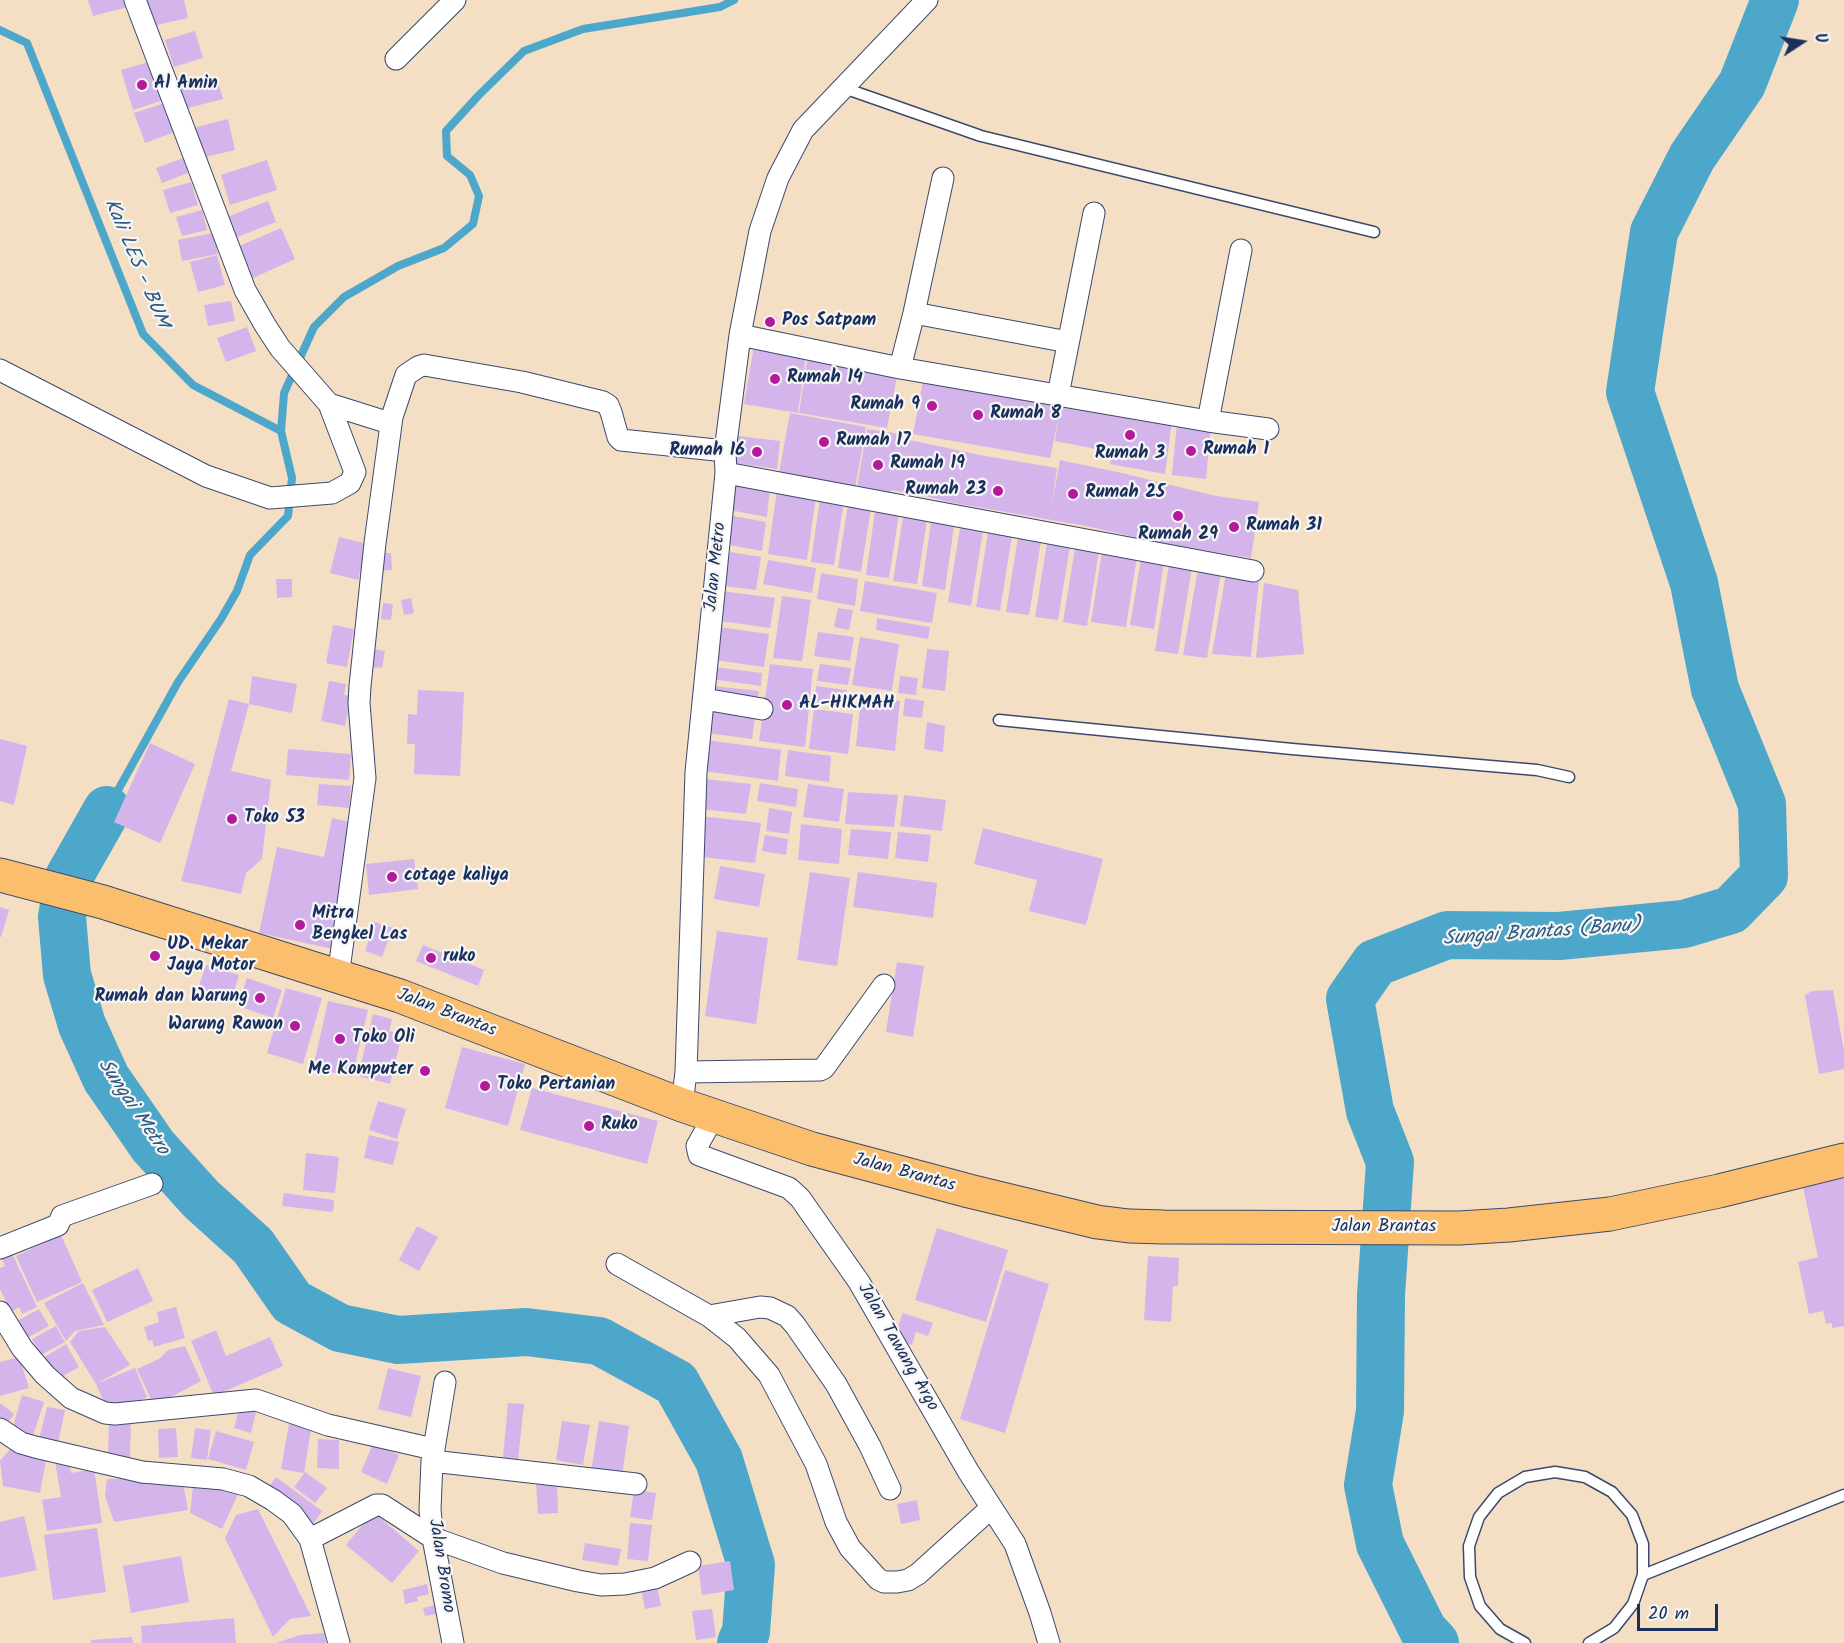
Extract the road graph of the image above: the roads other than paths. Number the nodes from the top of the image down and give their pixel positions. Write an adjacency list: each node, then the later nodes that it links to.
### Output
1 (135, 0): 16 (street)
2 (455, 0): 4 (street)
3 (927, 0): 5 (street, Jalan Metro)
4 (396, 59)
5 (844, 88): 8 (lane); 11 (street, Jalan Metro)
6 (943, 178): 10 (street)
7 (1094, 213): 12 (street)
8 (1374, 232)
9 (1241, 250): 18 (street)
10 (914, 313): 12 (street); 13 (street)
11 (740, 335): 13 (street); 20 (street, Jalan Metro)
12 (1068, 342): 15 (street)
13 (900, 368): 15 (street)
14 (0, 370): 16 (street)
15 (1058, 394): 18 (street)
16 (329, 404): 17 (street)
17 (392, 417): 20 (street); 28 (street)
18 (1208, 421): 19 (street)
19 (1268, 429)
20 (725, 451): 21 (street, Jalan Metro)
21 (726, 473): 22 (street); 23 (street, Jalan Metro)
22 (1253, 571)
23 (704, 699): 24 (street); 30 (street, Jalan Metro)
24 (762, 709)
25 (999, 720): 26 (lane)
26 (1569, 777)
27 (7, 877): 28 (main road, Jalan Brantas)
28 (338, 977): 31 (main road, Jalan Brantas)
29 (884, 985): 30 (street)
30 (686, 1072): 31 (street, Jalan Metro)
31 (682, 1105): 32 (main road, Jalan Brantas)
32 (714, 1116): 33 (main road, Jalan Brantas); 45 (street, Jalan Tawang Argo)
33 (1844, 1160)
34 (152, 1184): 35 (street)
35 (0, 1248)
36 (616, 1264): 38 (street)
37 (0, 1312): 41 (street)
38 (709, 1316): 43 (street); 45 (street)
39 (445, 1382): 41 (street, Jalan Bromo)
40 (0, 1429): 47 (street)
41 (433, 1455): 42 (street); 46 (street, Jalan Bromo)
42 (636, 1484)
43 (890, 1489)
44 (1844, 1495): 49 (lane)
45 (991, 1508): 52 (street, Jalan Tawang Argo)
46 (433, 1538): 47 (street); 48 (street); 51 (street, Jalan Bromo)
47 (310, 1539): 50 (street)
48 (690, 1562)
49 (1643, 1575): 53 (lane); 54 (lane)
50 (339, 1643)
51 (453, 1643)
52 (1049, 1643)
53 (1525, 1643)
54 (1589, 1643)

